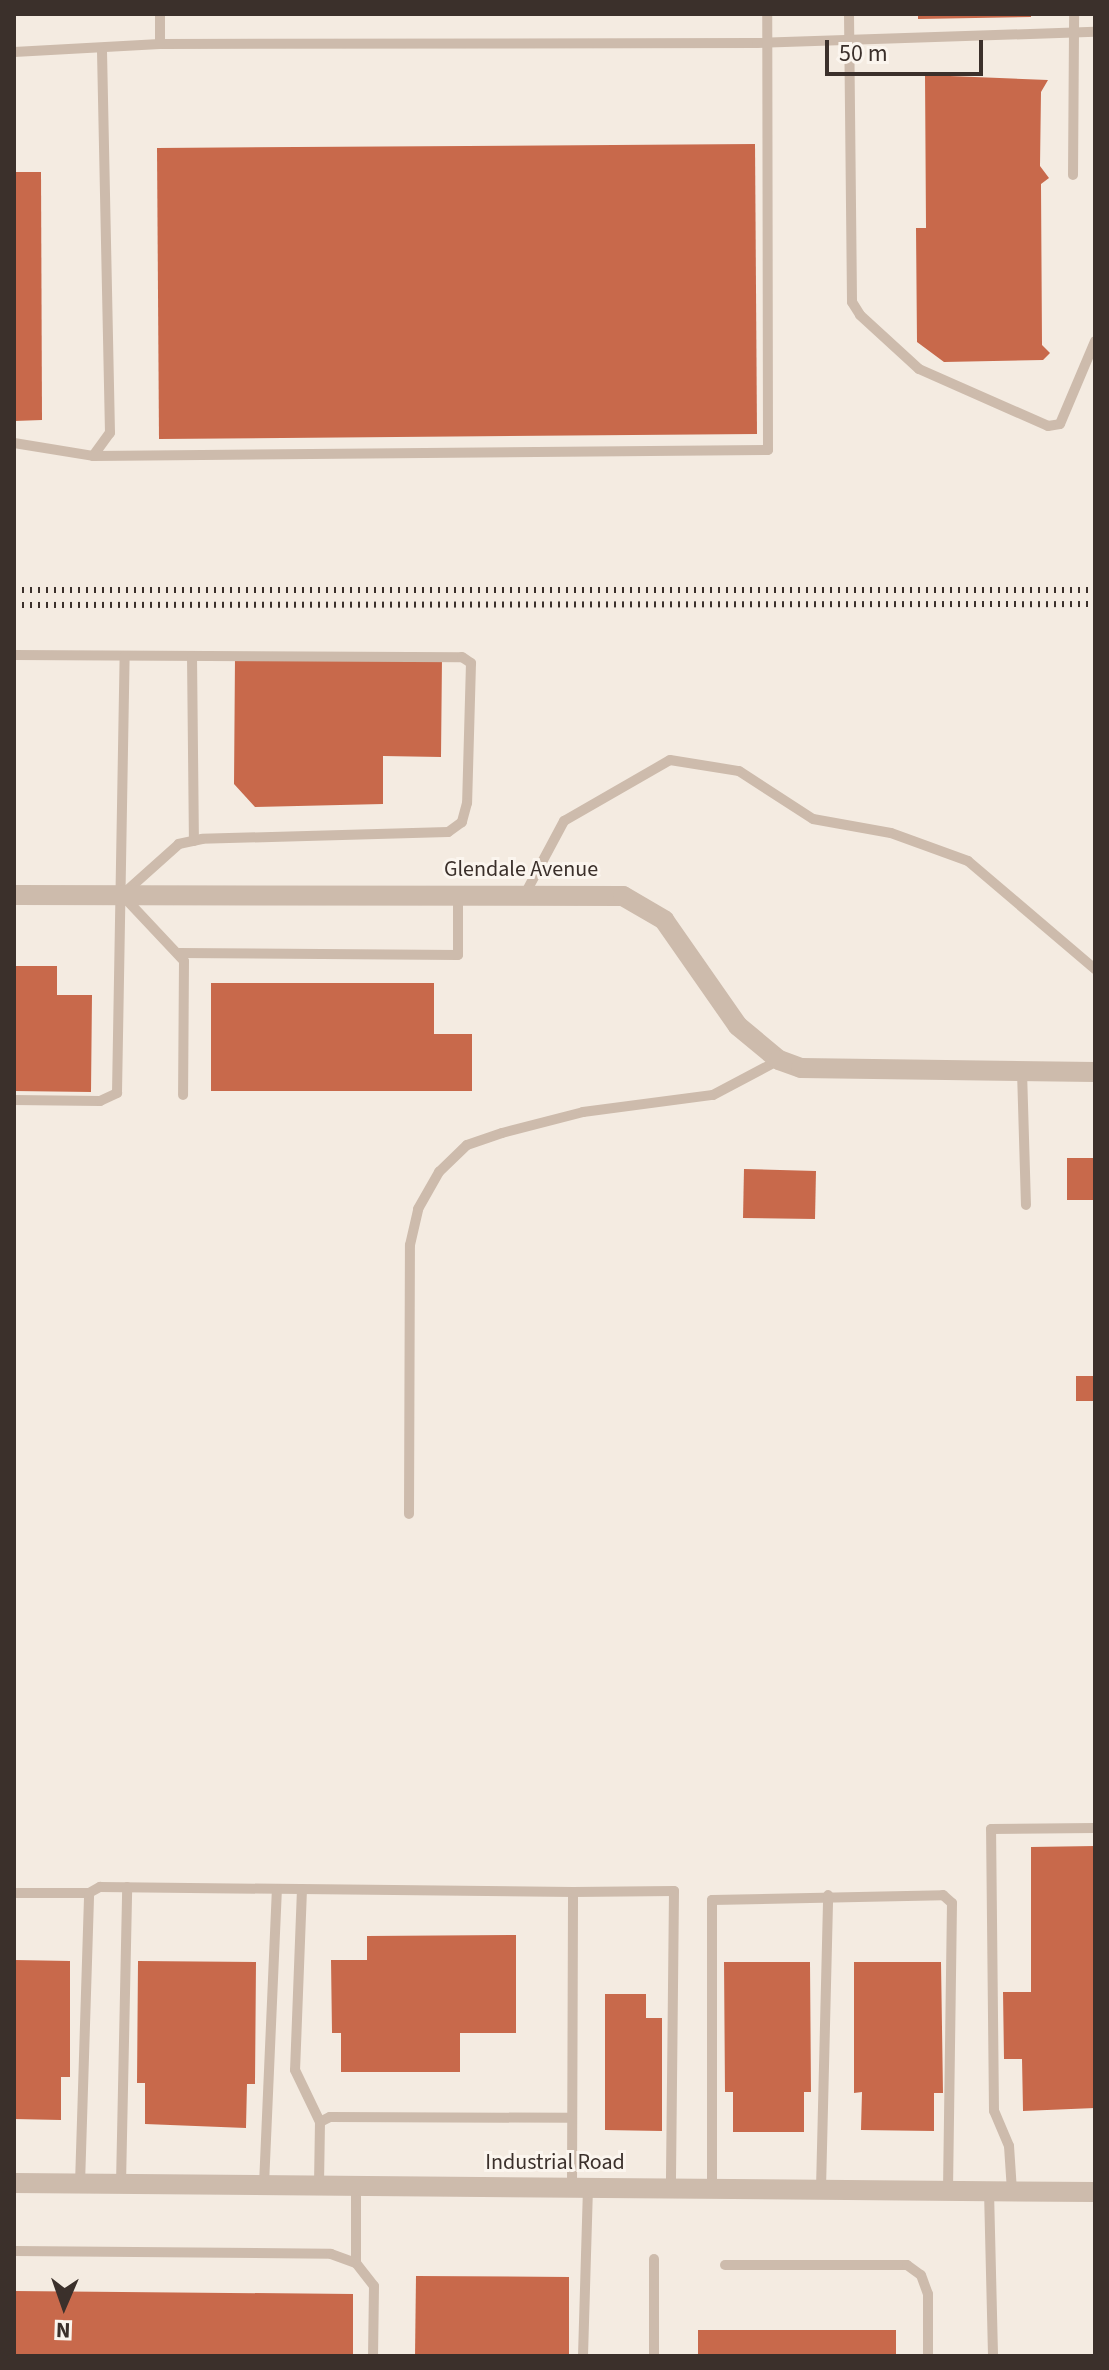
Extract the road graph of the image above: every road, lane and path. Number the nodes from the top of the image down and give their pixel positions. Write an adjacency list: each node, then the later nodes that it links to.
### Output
1 (160, 14): 9 (lane)
2 (767, 14): 8 (lane)
3 (849, 14): 7 (lane)
4 (1074, 14): 5 (lane)
5 (1074, 32): 6 (lane); 7 (lane); 12 (lane)
6 (1095, 32)
7 (849, 38): 8 (lane); 13 (lane)
8 (767, 43): 9 (lane); 15 (lane)
9 (160, 44): 11 (lane)
10 (14, 52): 11 (lane)
11 (102, 52): 15 (lane)
12 (1073, 175)
13 (1095, 341)
14 (14, 443): 15 (lane)
15 (93, 456)
16 (14, 655): 17 (lane)
17 (125, 656): 18 (lane); 22 (lane)
18 (192, 656): 19 (lane); 19 (lane)
19 (194, 841): 22 (lane)
20 (525, 894): 23 (street, Glendale Avenue); 25 (lane); 26 (street, Glendale Avenue)
21 (14, 895): 22 (street, Glendale Avenue)
22 (122, 895): 23 (street, Glendale Avenue); 24 (lane); 30 (lane)
23 (458, 895): 24 (lane)
24 (179, 953): 29 (lane)
25 (1095, 969)
26 (779, 1060): 27 (street, Glendale Avenue); 32 (lane)
27 (1022, 1071): 28 (street, Glendale Avenue); 31 (lane)
28 (1095, 1072)
29 (183, 1095)
30 (14, 1100)
31 (1026, 1205)
32 (409, 1514)
33 (1095, 1828): 55 (lane)
34 (127, 1887): 35 (lane); 39 (lane); 45 (lane)
35 (277, 1889): 36 (lane); 46 (lane)
36 (302, 1889): 37 (lane); 42 (lane)
37 (573, 1892): 41 (lane); 50 (lane)
38 (14, 1893): 39 (lane)
39 (89, 1893): 44 (lane)
40 (828, 1895): 51 (lane); 52 (lane); 53 (lane)
41 (572, 2118): 42 (lane); 49 (lane)
42 (320, 2122): 47 (lane)
43 (14, 2183): 44 (street, Industrial Road)
44 (80, 2184): 45 (street, Industrial Road)
45 (121, 2184): 46 (street, Industrial Road)
46 (264, 2185): 47 (street, Industrial Road)
47 (319, 2185): 48 (street, Industrial Road)
48 (356, 2185): 49 (street, Industrial Road); 59 (lane)
49 (580, 2187): 50 (street, Industrial Road); 62 (lane)
50 (671, 2188): 51 (street, Industrial Road)
51 (712, 2188): 52 (street, Industrial Road)
52 (821, 2189): 53 (street, Industrial Road)
53 (948, 2191): 54 (street, Industrial Road)
54 (989, 2191): 55 (street, Industrial Road); 65 (lane)
55 (1012, 2191): 56 (street, Industrial Road)
56 (1095, 2192)
57 (14, 2251): 59 (lane)
58 (654, 2259): 63 (lane)
59 (356, 2263): 61 (lane)
60 (725, 2265): 64 (lane)
61 (373, 2356)
62 (583, 2356)
63 (654, 2356)
64 (928, 2356)
65 (993, 2356)

